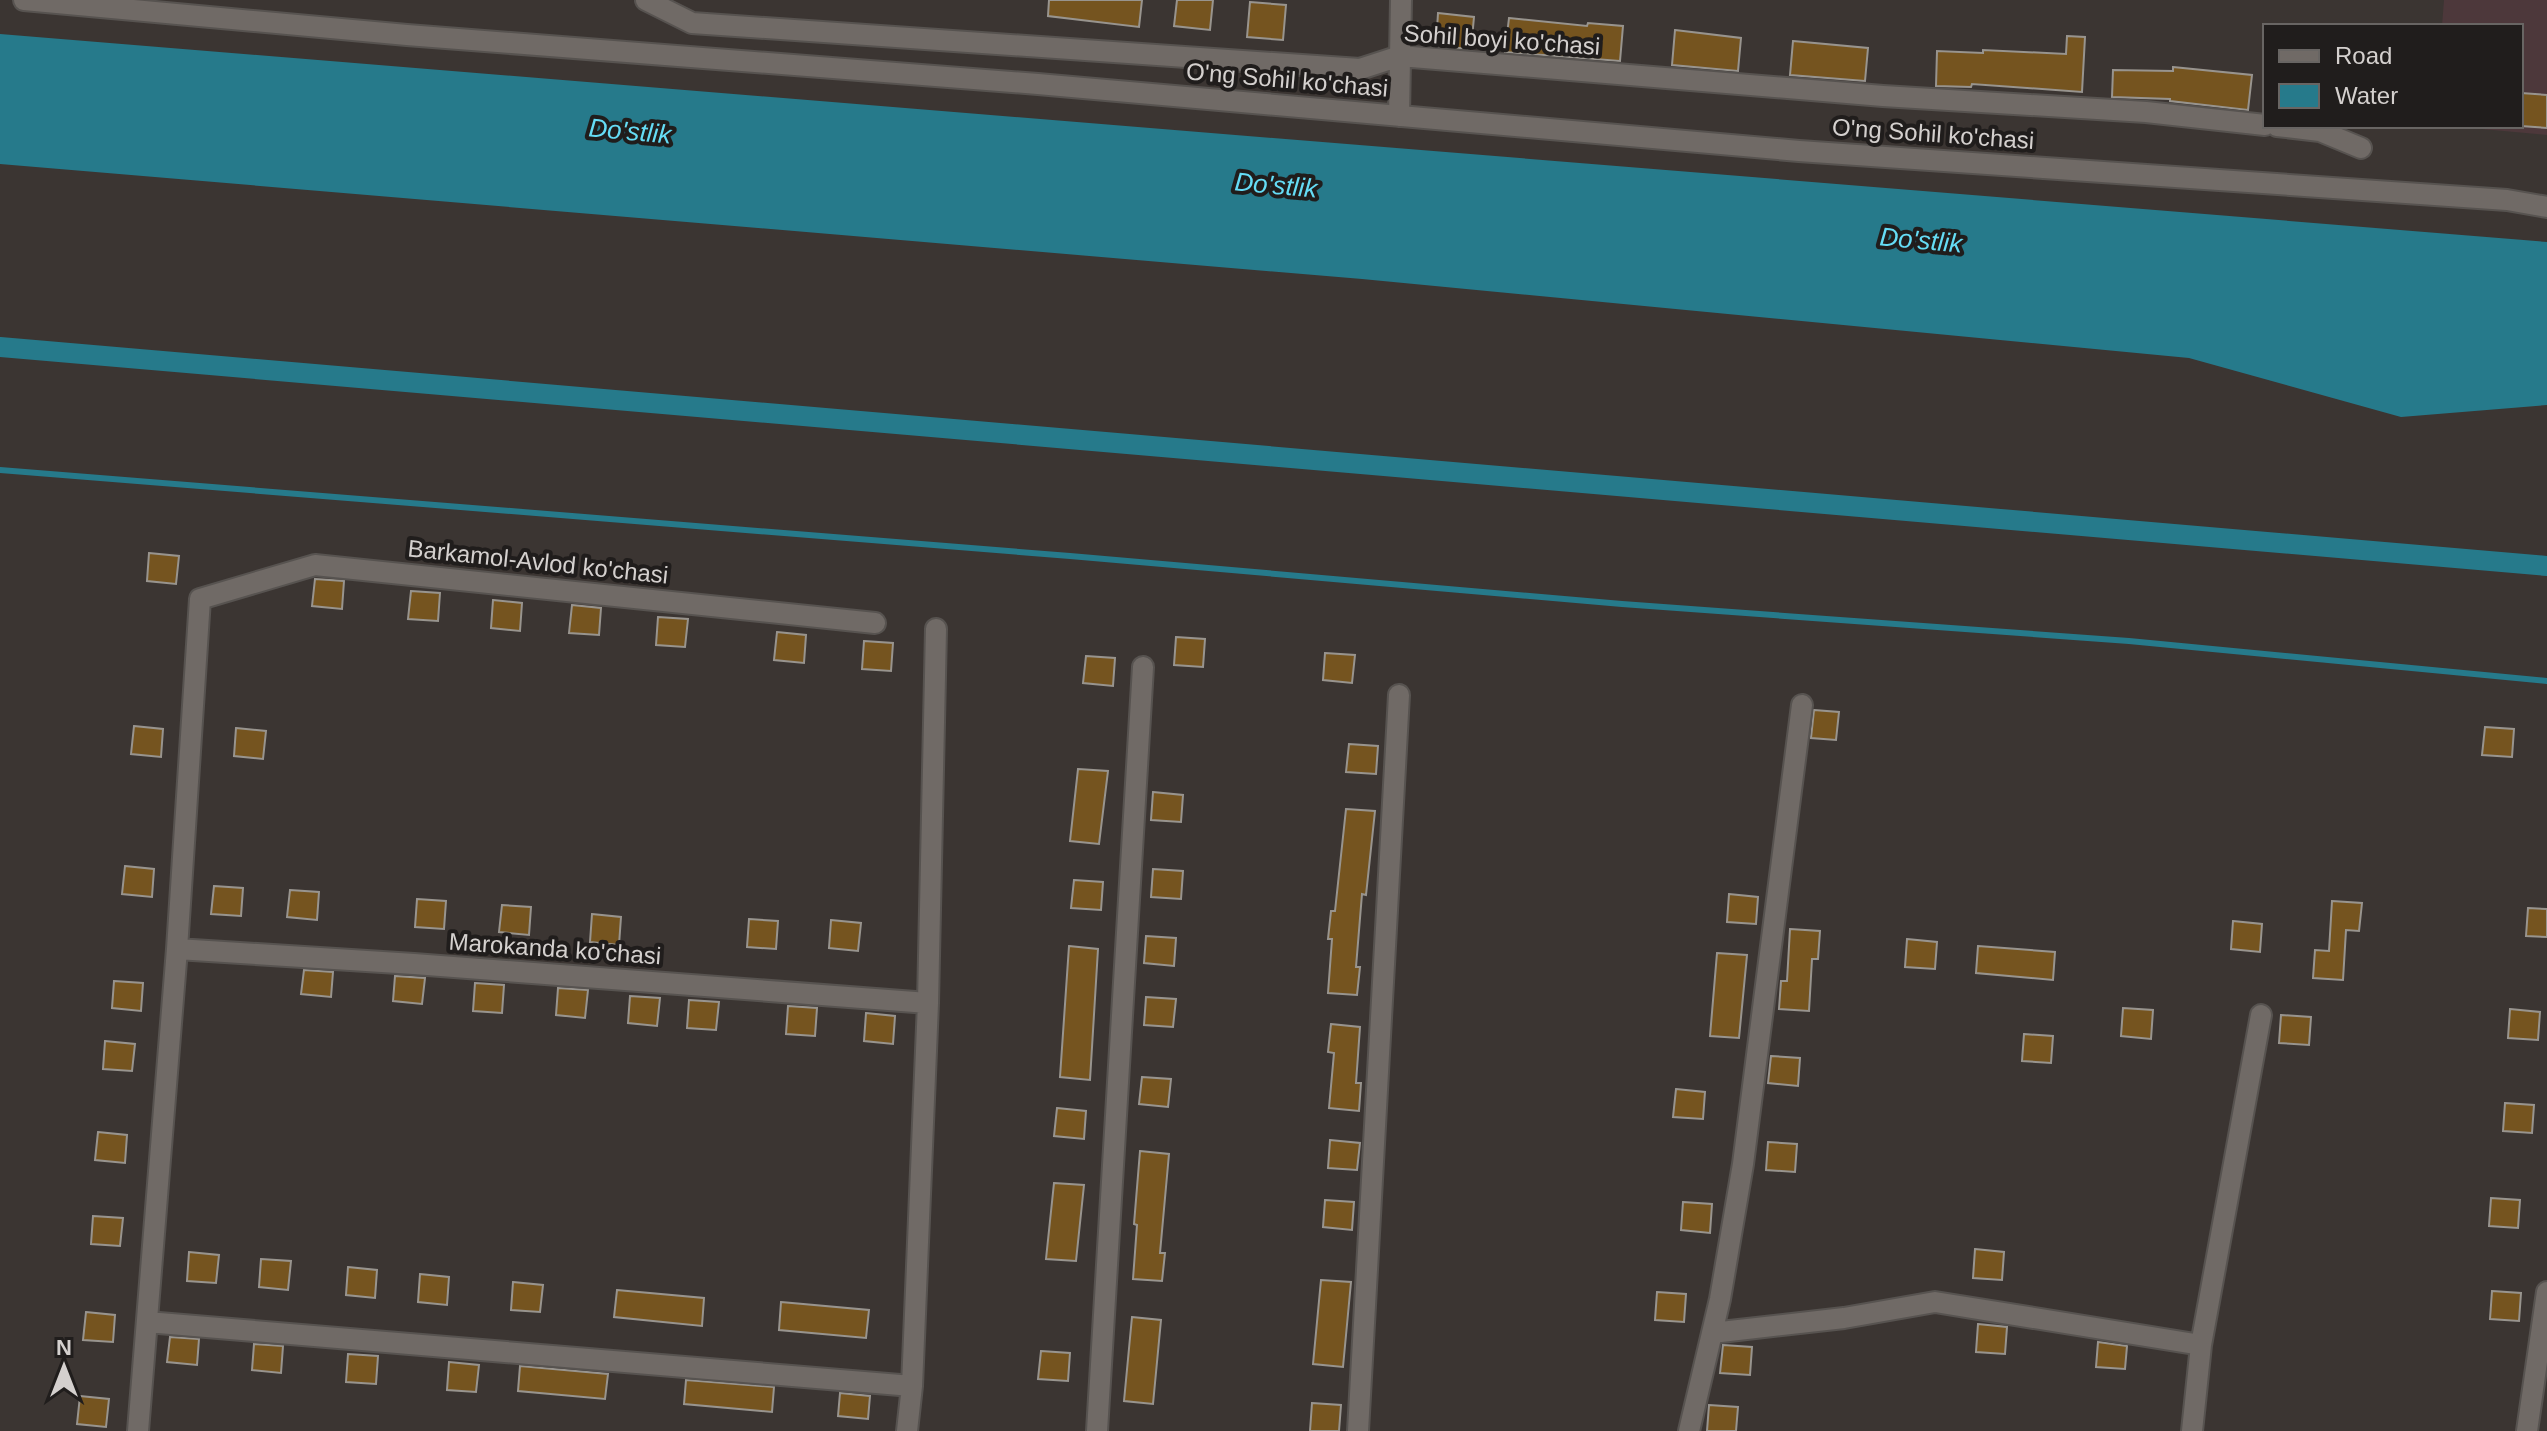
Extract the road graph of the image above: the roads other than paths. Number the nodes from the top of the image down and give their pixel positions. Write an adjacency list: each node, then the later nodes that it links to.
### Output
1 (24, 0): 5 (street, O'ng Sohil ko'chasi)
2 (646, 0): 4 (street, Sohil boyi ko'chasi)
3 (1401, 0): 4 (street)
4 (1400, 56): 5 (street); 6 (street, Sohil boyi ko'chasi)
5 (1399, 116): 9 (street, O'ng Sohil ko'chasi)
6 (2263, 125)
7 (2294, 128): 8 (street)
8 (2361, 148)
9 (2547, 207)
10 (875, 623): 15 (street, Barkamol-Avlod ko'chasi)
11 (936, 629): 16 (street)
12 (1143, 667): 25 (street)
13 (1399, 695): 26 (street)
14 (1802, 705): 20 (street)
15 (177, 949): 16 (street, Marokanda ko'chasi); 19 (street)
16 (928, 1003): 22 (street)
17 (2261, 1015): 21 (street)
18 (2547, 1292): 29 (street)
19 (147, 1322): 22 (street); 23 (street)
20 (1712, 1333): 21 (street); 27 (street)
21 (2201, 1345): 28 (street)
22 (912, 1386): 24 (street)
23 (138, 1431)
24 (907, 1431)
25 (1097, 1431)
26 (1358, 1431)
27 (1689, 1431)
28 (2192, 1431)
29 (2527, 1431)

